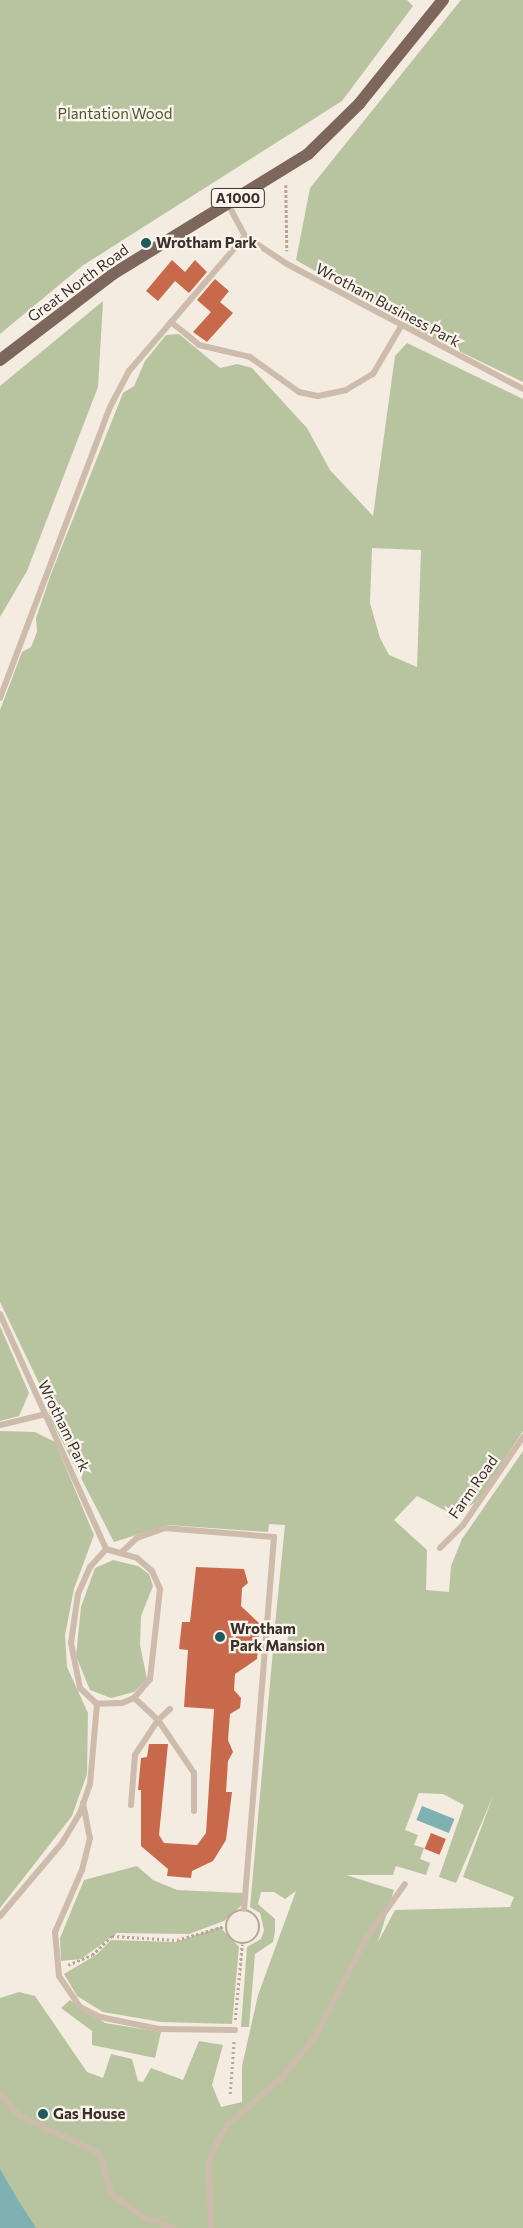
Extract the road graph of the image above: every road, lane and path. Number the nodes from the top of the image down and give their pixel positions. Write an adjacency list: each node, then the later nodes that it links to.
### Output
1 (443, 0): 3 (main road, Great North Road / A1000)
2 (286, 185): 5 (path)
3 (228, 204): 4 (lane); 8 (main road, Great North Road / A1000)
4 (245, 236): 5 (lane, Wrotham Business Park); 6 (lane)
5 (287, 264): 7 (lane, Wrotham Business Park)
6 (170, 322): 7 (lane); 10 (lane)
7 (400, 328): 9 (lane, Wrotham Business Park)
8 (0, 360)
9 (523, 389)
10 (0, 698)
11 (0, 1314): 12 (lane, Wrotham Park)
12 (42, 1415): 13 (lane); 16 (lane, Wrotham Park)
13 (0, 1425)
14 (523, 1437): 15 (lane, Farm Road)
15 (440, 1548)
16 (106, 1549): 17 (lane); 19 (lane)
17 (123, 1551): 18 (lane); 26 (lane)
18 (134, 1698): 19 (lane); 21 (lane)
19 (97, 1704): 22 (lane)
20 (170, 1709): 21 (lane)
21 (158, 1720): 23 (lane); 24 (lane)
22 (83, 1803): 27 (lane); 29 (lane)
23 (131, 1805)
24 (194, 1811)
25 (405, 1884): 33 (lane)
26 (244, 1909): 28 (path); 28 (path)
27 (0, 1916)
28 (226, 1926): 29 (path)
29 (57, 1966): 30 (lane)
30 (235, 2030)
31 (0, 2094): 32 (lane)
32 (174, 2228)
33 (211, 2228)

